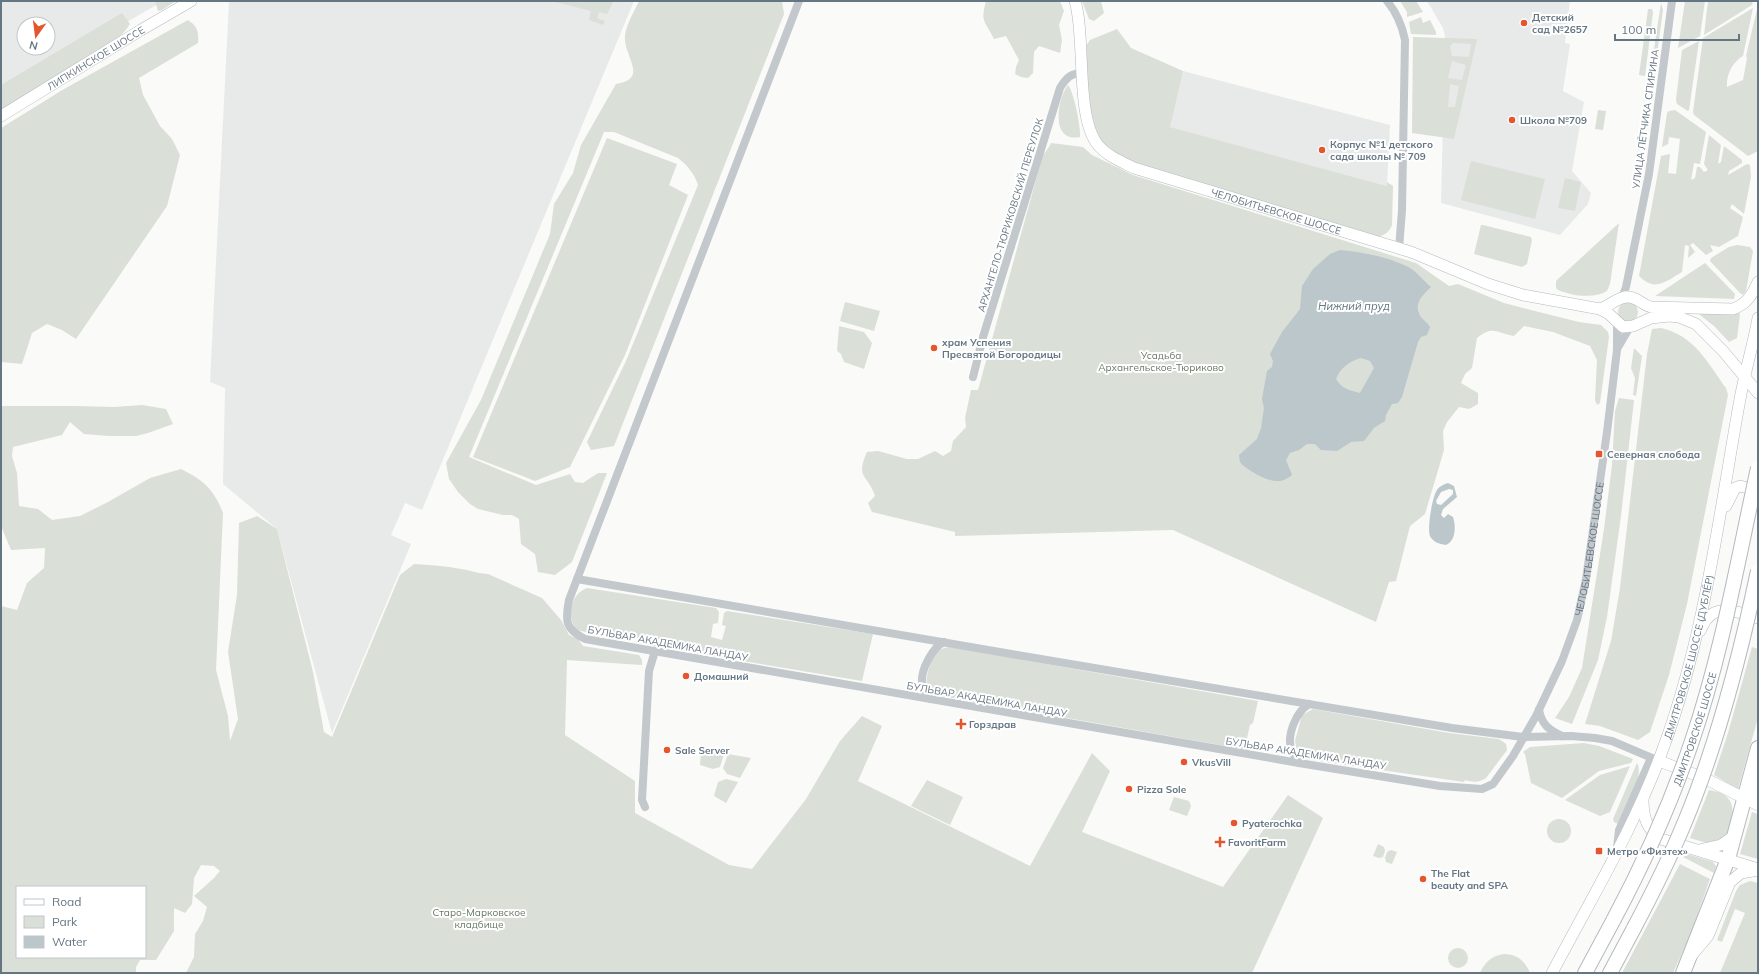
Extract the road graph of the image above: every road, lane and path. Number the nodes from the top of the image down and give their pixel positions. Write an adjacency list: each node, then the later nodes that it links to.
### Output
1 (191, 1): 7 (street, ЛИПКИНСКОЕ ШОССЕ)
2 (799, 1): 25 (street, БУЛЬВАР АКАДЕМИКА ЛАНДАУ)
3 (1075, 1): 6 (street, ЧЕЛОБИТЬЕВСКОЕ ШОССЕ)
4 (1387, 1): 8 (street)
5 (1672, 1): 10 (street, УЛИЦА ЛЁТЧИКА СПИРИНА)
6 (1082, 73): 8 (street, ЧЕЛОБИТЬЕВСКОЕ ШОССЕ); 18 (street, АРХАНГЕЛО-ТЮРИКОВСКИЙ ПЕРЕУЛОК)
7 (1, 116)
8 (1399, 249): 13 (street, ЧЕЛОБИТЬЕВСКОЕ ШОССЕ)
9 (1758, 282): 12 (street)
10 (1626, 287): 11 (street, УЛИЦА ЛЁТЧИКА СПИРИНА); 12 (street)
11 (1619, 300): 12 (street); 13 (street); 15 (street, ЧЕЛОБИТЬЕВСКОЕ ШОССЕ)
12 (1637, 300): 16 (street, ЧЕЛОБИТЬЕВСКОЕ ШОССЕ)
13 (1600, 309): 15 (street, ЧЕЛОБИТЬЕВСКОЕ ШОССЕ)
14 (1758, 318): 19 (street, ДМИТРОВСКОЕ ШОССЕ (ДУБЛЁР))
15 (1616, 321): 16 (street, ЧЕЛОБИТЬЕВСКОЕ ШОССЕ); 17 (street, ЧЕЛОБИТЬЕВСКОЕ ШОССЕ)
16 (1633, 326): 17 (street, ЧЕЛОБИТЬЕВСКОЕ ШОССЕ); 19 (street)
17 (1617, 350): 32 (street, ЧЕЛОБИТЬЕВСКОЕ ШОССЕ)
18 (973, 377)
19 (1745, 377): 20 (street); 23 (street, ДМИТРОВСКОЕ ШОССЕ (ДУБЛЁР))
20 (1757, 390)
21 (1758, 468): 49 (highway, ДМИТРОВСКОЕ ШОССЕ, bridge)
22 (1758, 490): 23 (street)
23 (1719, 526): 28 (street, ДМИТРОВСКОЕ ШОССЕ (ДУБЛЁР))
24 (1758, 571): 50 (highway, bridge)
25 (577, 579): 27 (street); 29 (street, БУЛЬВАР АКАДЕМИКА ЛАНДАУ)
26 (1758, 618): 28 (street)
27 (944, 642): 30 (street); 31 (street)
28 (1694, 643): 36 (street, ДМИТРОВСКОЕ ШОССЕ (ДУБЛЁР))
29 (655, 651): 30 (street, БУЛЬВАР АКАДЕМИКА ЛАНДАУ); 41 (street)
30 (930, 699): 37 (street, БУЛЬВАР АКАДЕМИКА ЛАНДАУ)
31 (1309, 704): 33 (street); 37 (street)
32 (1539, 710): 33 (street, ЧЕЛОБИТЬЕВСКОЕ ШОССЕ); 34 (street)
33 (1523, 737): 34 (street); 37 (street, БУЛЬВАР АКАДЕМИКА ЛАНДАУ)
34 (1562, 737): 36 (street)
35 (1758, 748): 39 (highway)
36 (1655, 759): 38 (street, ДМИТРОВСКОЕ ШОССЕ (ДУБЛЁР)); 39 (street); 44 (street)
37 (1299, 763)
38 (1643, 798): 43 (street); 44 (street, ДМИТРОВСКОЕ ШОССЕ (ДУБЛЁР))
39 (1751, 799): 40 (street); 42 (highway)
40 (1758, 805)
41 (645, 807)
42 (1734, 836): 43 (street); 45 (highway)
43 (1696, 850): 45 (street)
44 (1617, 852): 48 (street, ДМИТРОВСКОЕ ШОССЕ (ДУБЛЁР))
45 (1728, 860): 46 (street); 47 (highway)
46 (1758, 869): 47 (street)
47 (1690, 957): 51 (highway)
48 (1552, 973)
49 (1585, 973)
50 (1610, 973)
51 (1683, 973)

